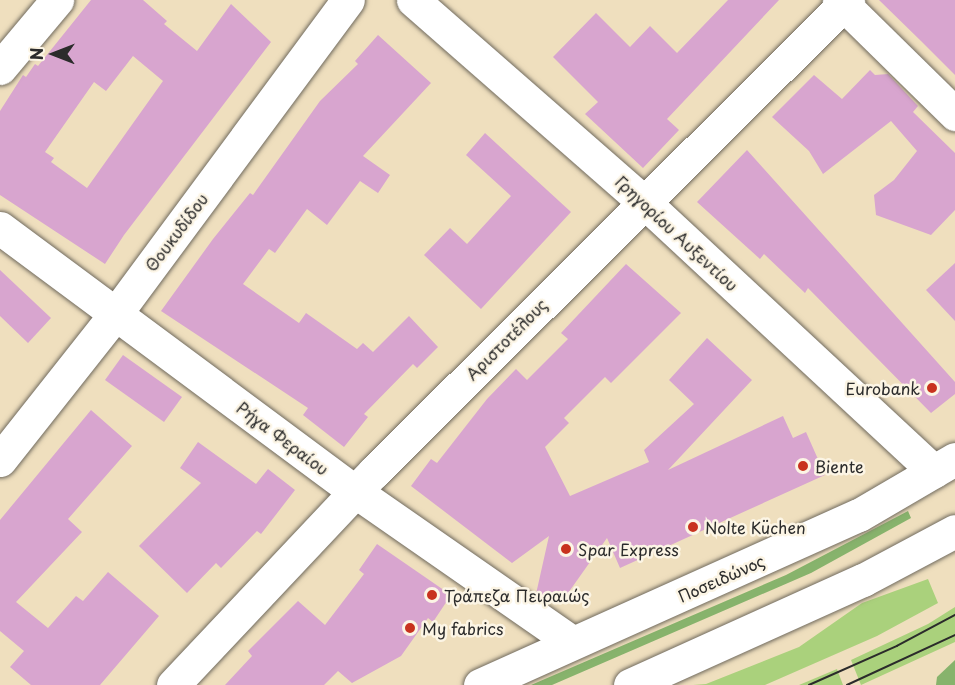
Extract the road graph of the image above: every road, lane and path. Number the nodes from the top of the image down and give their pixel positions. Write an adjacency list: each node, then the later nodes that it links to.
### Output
1 (57, 0): 5 (main road)
2 (348, 0): 9 (main road, Θουκυδίδου)
3 (413, 0): 7 (main road, Γρηγορίου Αυξεντίου)
4 (843, 1): 6 (main road); 7 (main road, Αριστοτέλους)
5 (0, 68)
6 (955, 114)
7 (643, 201): 11 (main road, Γρηγορίου Αυξεντίου); 12 (main road, Αριστοτέλους)
8 (0, 228): 9 (main road, Ρήγα Φεραίου)
9 (117, 312): 10 (main road, Θουκυδίδου); 12 (main road, Ρήγα Φεραίου)
10 (0, 460)
11 (945, 465): 14 (main road, Ποσειδώνος)
12 (356, 492): 14 (main road, Ρήγα Φεραίου); 15 (main road, Αριστοτέλους)
13 (955, 531): 17 (main road)
14 (570, 642): 16 (main road, Ποσειδώνος)
15 (173, 685)
16 (480, 685)
17 (630, 685)

